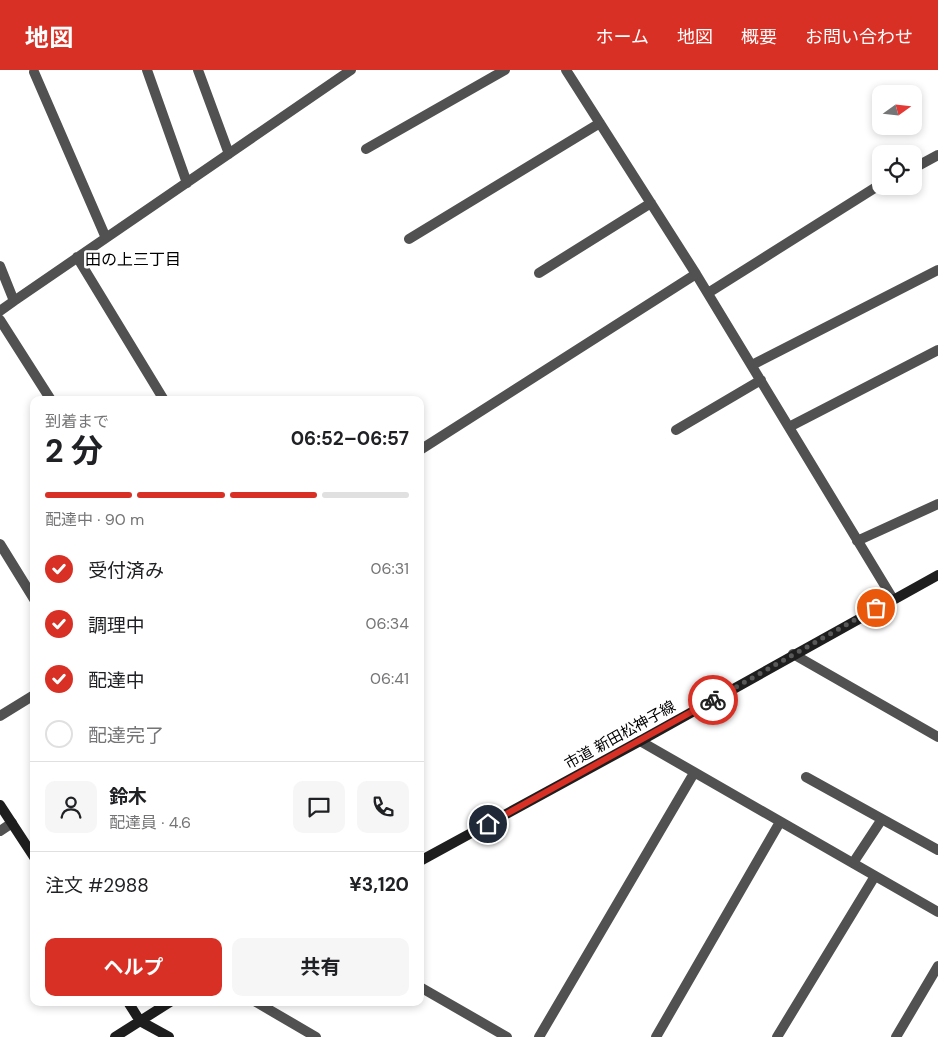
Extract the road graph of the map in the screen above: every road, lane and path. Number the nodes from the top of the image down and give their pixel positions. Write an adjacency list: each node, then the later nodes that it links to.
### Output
1 (147, 70): 12 (street)
2 (198, 70): 9 (street)
3 (351, 70): 9 (street)
4 (505, 70): 8 (street)
5 (566, 70): 7 (street)
6 (34, 72): 15 (street)
7 (600, 123): 14 (street); 16 (street)
8 (366, 149)
9 (229, 154): 12 (street)
10 (938, 155): 11 (street)
11 (922, 164)
12 (187, 182): 15 (street)
13 (872, 190): 22 (street)
14 (651, 203): 20 (street); 21 (street)
15 (106, 238): 17 (street)
16 (409, 238)
17 (77, 258): 23 (street); 30 (street)
18 (0, 266): 23 (street)
19 (938, 270): 27 (street)
20 (539, 273)
21 (696, 274): 22 (street); 33 (street)
22 (708, 293): 27 (street)
23 (14, 301): 24 (street)
24 (0, 311)
25 (0, 320): 29 (street)
26 (938, 350): 31 (street)
27 (752, 366): 28 (street)
28 (761, 380): 31 (street); 32 (street)
29 (48, 396)
30 (162, 396)
31 (789, 427): 35 (street)
32 (676, 430)
33 (424, 447)
34 (938, 504): 35 (street)
35 (857, 541): 39 (street)
36 (0, 544): 38 (street)
37 (938, 575): 39 (street, 市道 新田松神子線)
38 (30, 593)
39 (893, 599): 40 (street, 市道 新田松神子線)
40 (793, 654): 43 (street); 44 (street, 市道 新田松神子線)
41 (30, 697): 42 (street)
42 (1, 715)
43 (938, 738)
44 (640, 741): 45 (street); 54 (street, 市道 新田松神子線)
45 (694, 773): 49 (street); 68 (street)
46 (806, 777): 48 (street)
47 (0, 805): 50 (street)
48 (882, 819): 52 (street); 55 (street)
49 (780, 822): 55 (street); 69 (street)
50 (12, 823): 51 (street); 53 (street)
51 (0, 831)
52 (938, 850)
53 (30, 851)
54 (424, 859)
55 (853, 863): 56 (street)
56 (875, 876): 57 (street); 70 (street)
57 (938, 912)
58 (938, 966): 71 (street)
59 (424, 989): 67 (street)
60 (131, 1006): 63 (street)
61 (164, 1006): 63 (street)
62 (263, 1006): 66 (street)
63 (140, 1021): 64 (street); 65 (street)
64 (115, 1037)
65 (169, 1037)
66 (316, 1037)
67 (507, 1037)
68 (539, 1037)
69 (656, 1037)
70 (777, 1037)
71 (896, 1037)

